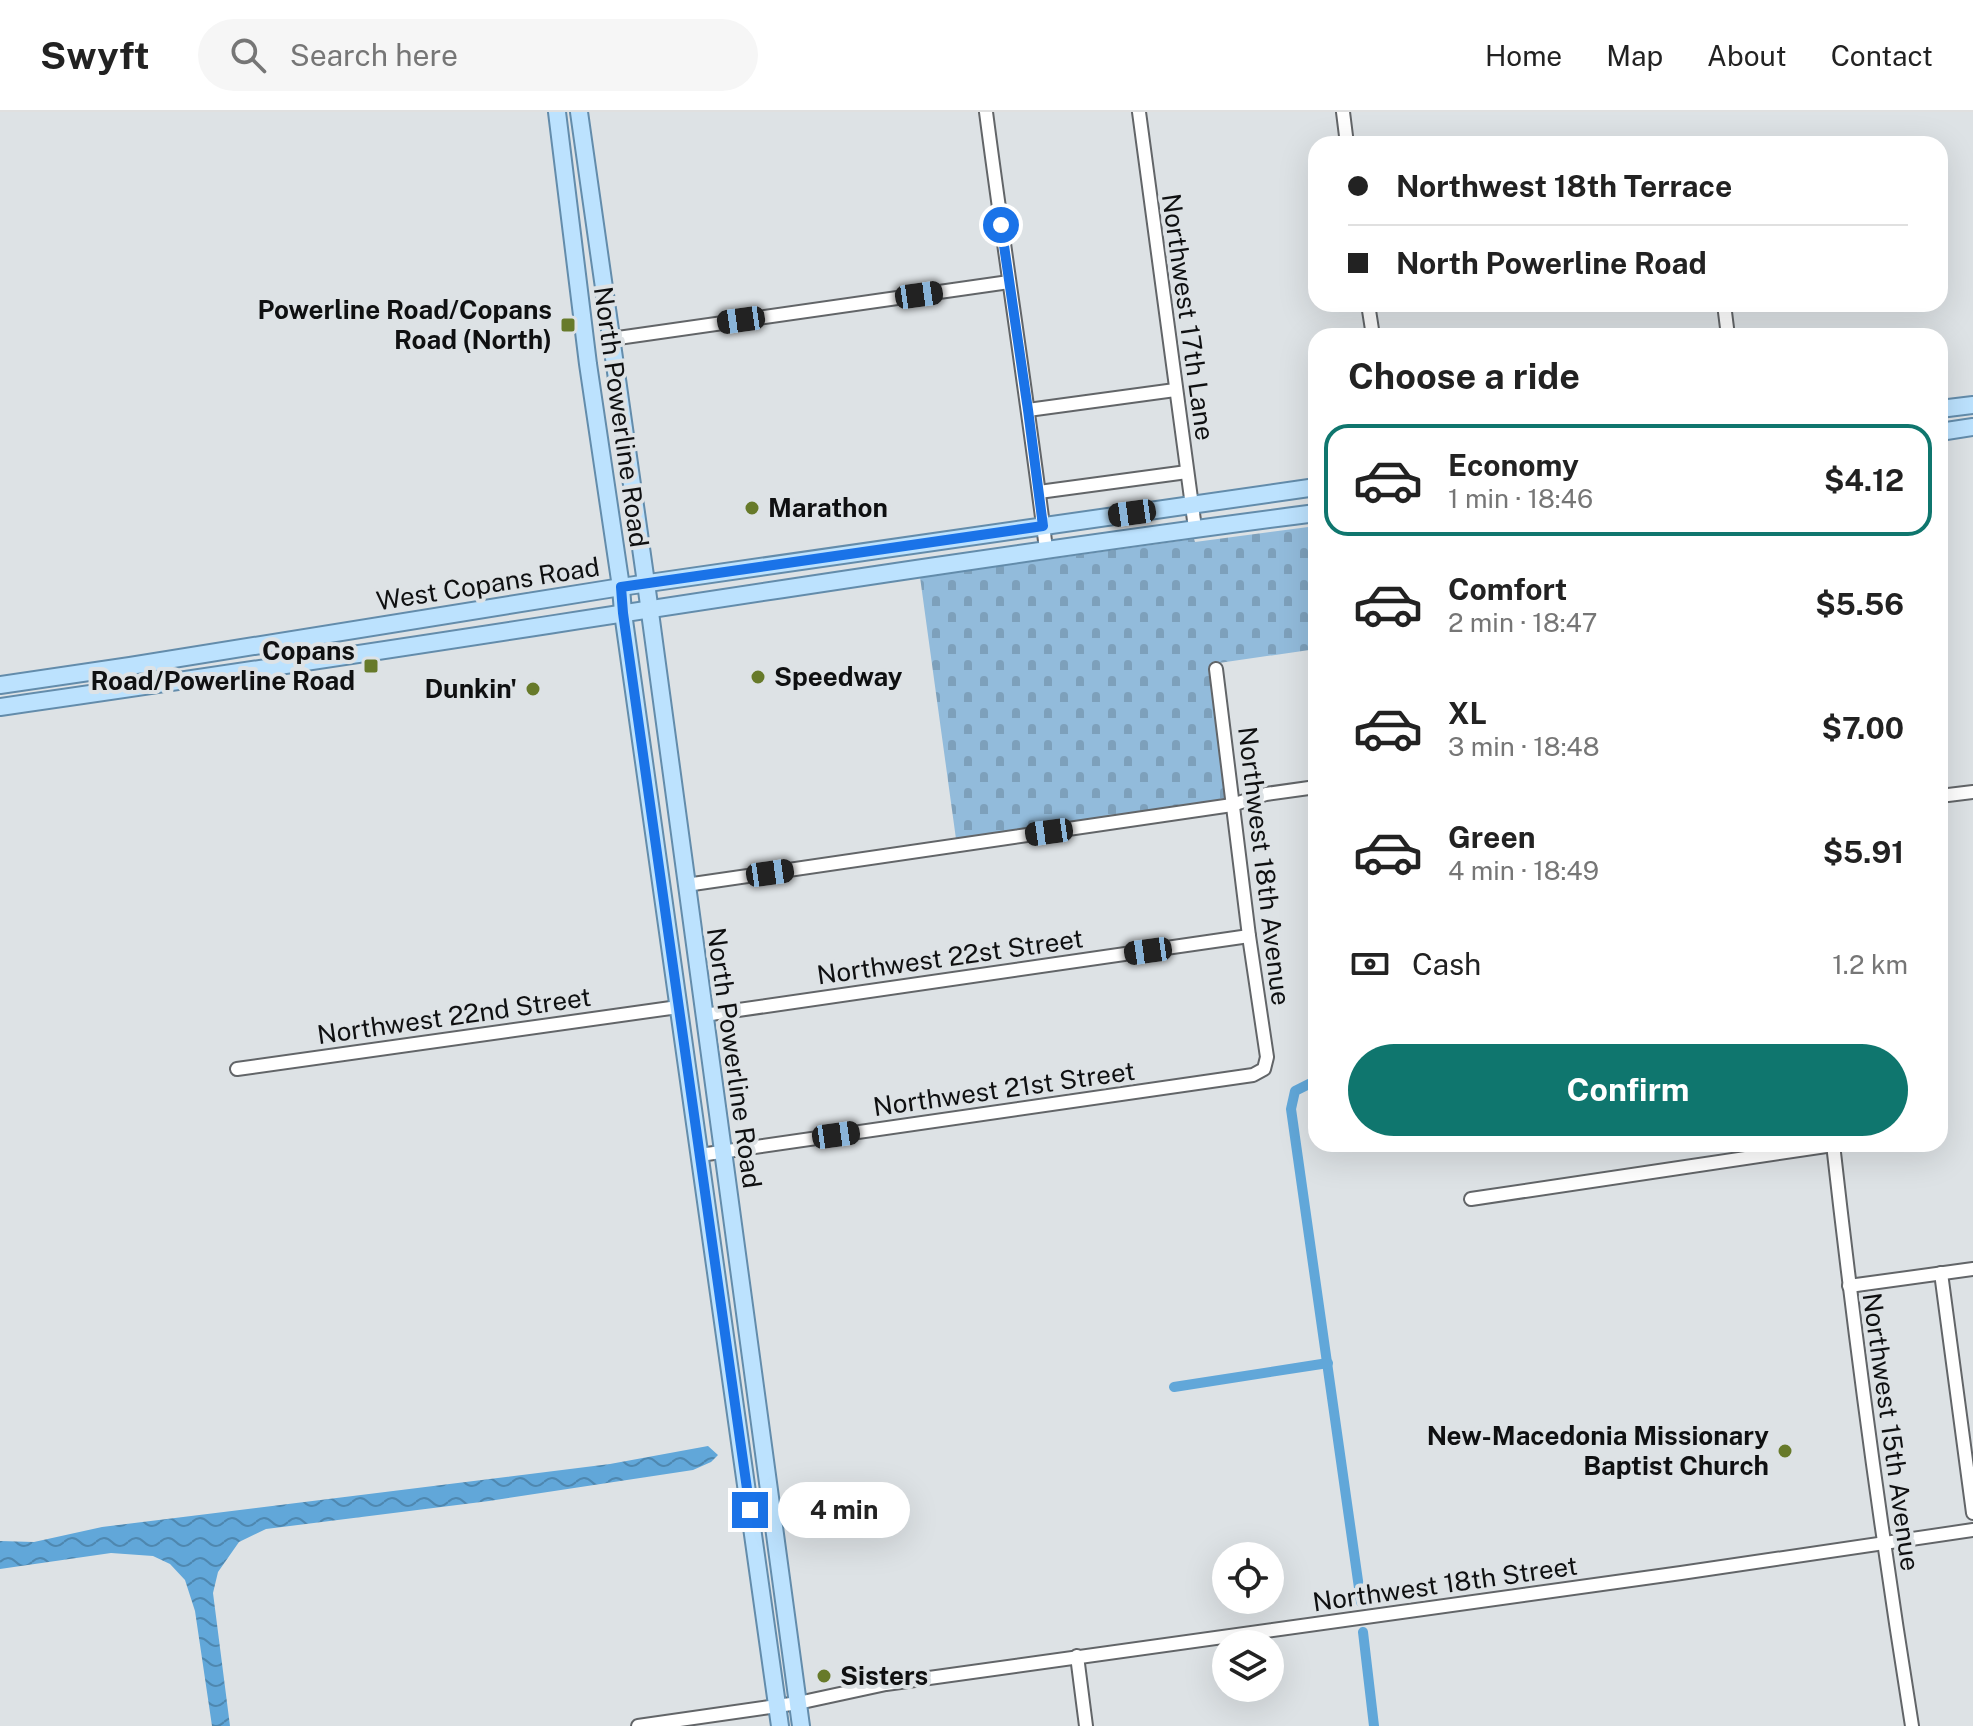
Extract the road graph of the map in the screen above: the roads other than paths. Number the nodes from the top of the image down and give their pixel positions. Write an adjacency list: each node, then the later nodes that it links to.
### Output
1 (557, 112): 7 (main road, North Powerline Road)
2 (579, 112): 8 (main road, North Powerline Road)
3 (986, 112): 9 (street)
4 (1139, 112): 11 (street, Northwest 17th Lane)
5 (1343, 112): 6 (street)
6 (1346, 136)
7 (566, 180): 8 (main road); 26 (main road, North Powerline Road)
8 (595, 228): 10 (main road, North Powerline Road)
9 (1009, 282): 10 (street); 14 (street)
10 (611, 339): 25 (main road, North Powerline Road)
11 (1175, 390): 14 (street); 17 (street, Northwest 17th Lane)
12 (1973, 405): 13 (main road)
13 (1948, 408)
14 (1028, 410): 19 (street)
15 (1973, 427): 16 (main road)
16 (1948, 431)
17 (1187, 472): 19 (street); 20 (street, Northwest 17th Lane)
18 (1308, 488): 20 (main road, West Copans Road)
19 (1039, 492): 22 (street)
20 (1191, 505): 22 (main road, West Copans Road); 23 (street, Northwest 17th Lane)
21 (1308, 514): 23 (main road, West Copans Road)
22 (1043, 526): 24 (street); 25 (main road, West Copans Road)
23 (1195, 528): 24 (main road, West Copans Road)
24 (1046, 549): 27 (main road, West Copans Road)
25 (646, 583): 26 (main road, West Copans Road); 27 (main road, North Powerline Road)
26 (621, 587): 28 (main road, North Powerline Road); 30 (main road, West Copans Road)
27 (648, 609): 28 (main road, West Copans Road); 36 (main road, North Powerline Road)
28 (623, 613): 31 (main road, West Copans Road); 37 (main road, North Powerline Road)
29 (1216, 669): 35 (street, Northwest 18th Avenue)
30 (0, 685)
31 (0, 707)
32 (1308, 788): 35 (street)
33 (1973, 792): 34 (street)
34 (1948, 795)
35 (1232, 805): 36 (street); 39 (street, Northwest 18th Avenue)
36 (686, 885): 38 (main road, North Powerline Road)
37 (662, 888): 38 (main road); 40 (main road, North Powerline Road)
38 (689, 910): 41 (main road, North Powerline Road)
39 (1249, 936): 41 (street, Northwest 22st Street); 43 (street, Northwest 18th Avenue)
40 (678, 1007): 42 (street, Northwest 22nd Street); 47 (main road, North Powerline Road)
41 (704, 1015): 44 (main road, North Powerline Road)
42 (237, 1069)
43 (1264, 1069): 44 (street, Northwest 21st Street)
44 (723, 1152): 47 (street, Northwest 21st Street); 53 (main road, North Powerline Road)
45 (1786, 1152): 48 (street)
46 (1834, 1152): 51 (street, Northwest 15th Avenue)
47 (700, 1155): 52 (main road, North Powerline Road)
48 (1471, 1199)
49 (1973, 1269): 50 (street)
50 (1941, 1273): 51 (street); 54 (street)
51 (1849, 1286): 56 (street, Northwest 15th Avenue)
52 (736, 1412): 53 (main road); 59 (main road, North Powerline Road)
53 (768, 1486): 58 (main road, North Powerline Road)
54 (1973, 1513)
55 (1973, 1530): 56 (street, Northwest 18th Street)
56 (1884, 1544): 57 (street, Northwest 18th Street); 64 (street, Northwest 15th Avenue)
57 (1077, 1656): 58 (street, Northwest 18th Street); 63 (street)
58 (798, 1703): 59 (street, Northwest 18th Street); 62 (main road, North Powerline Road)
59 (777, 1706): 60 (street, Northwest 18th Street); 61 (main road, North Powerline Road)
60 (638, 1726)
61 (780, 1726)
62 (801, 1726)
63 (1086, 1726)
64 (1912, 1726)

